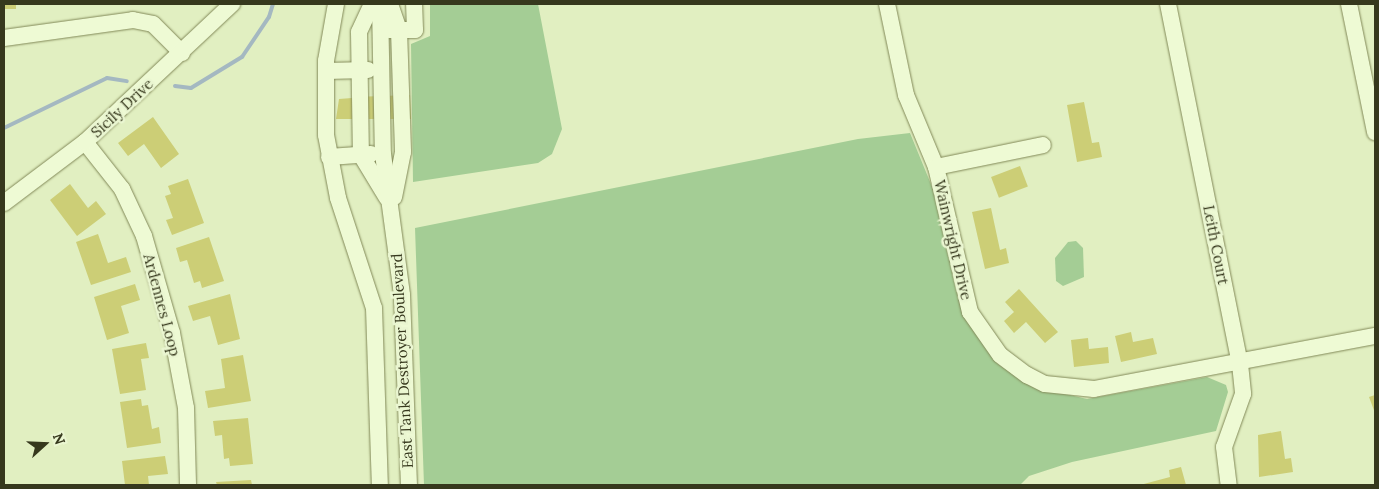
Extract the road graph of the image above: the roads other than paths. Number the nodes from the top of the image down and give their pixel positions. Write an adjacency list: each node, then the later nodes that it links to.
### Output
1 (232, 4): 14 (street, Sicily Drive)
2 (336, 4): 16 (street, East Tank Destroyer Boulevard)
3 (372, 4): 12 (street)
4 (376, 4): 12 (street)
5 (380, 4): 12 (street)
6 (385, 4): 12 (street)
7 (390, 4): 12 (street)
8 (414, 4): 12 (street)
9 (887, 4): 22 (street, Wainwright Drive)
10 (1168, 4): 25 (street, Leith Court)
11 (1349, 4): 17 (street)
12 (379, 31): 15 (street)
13 (4, 38): 14 (street)
14 (182, 53): 18 (street, Sicily Drive)
15 (379, 69): 16 (street); 20 (street); 20 (street)
16 (326, 71): 21 (street, East Tank Destroyer Boulevard)
17 (1375, 132)
18 (85, 142): 23 (street, Sicily Drive); 26 (street, Ardennes Loop)
19 (1043, 145): 22 (street)
20 (382, 154): 21 (street); 28 (street, East Tank Destroyer Boulevard)
21 (328, 157): 27 (street, East Tank Destroyer Boulevard)
22 (936, 167): 25 (street, Wainwright Drive)
23 (4, 203)
24 (1375, 336): 25 (street, Wainwright Drive)
25 (1240, 364): 29 (street, Leith Court)
26 (188, 485)
27 (380, 485)
28 (409, 485)
29 (1229, 485)

